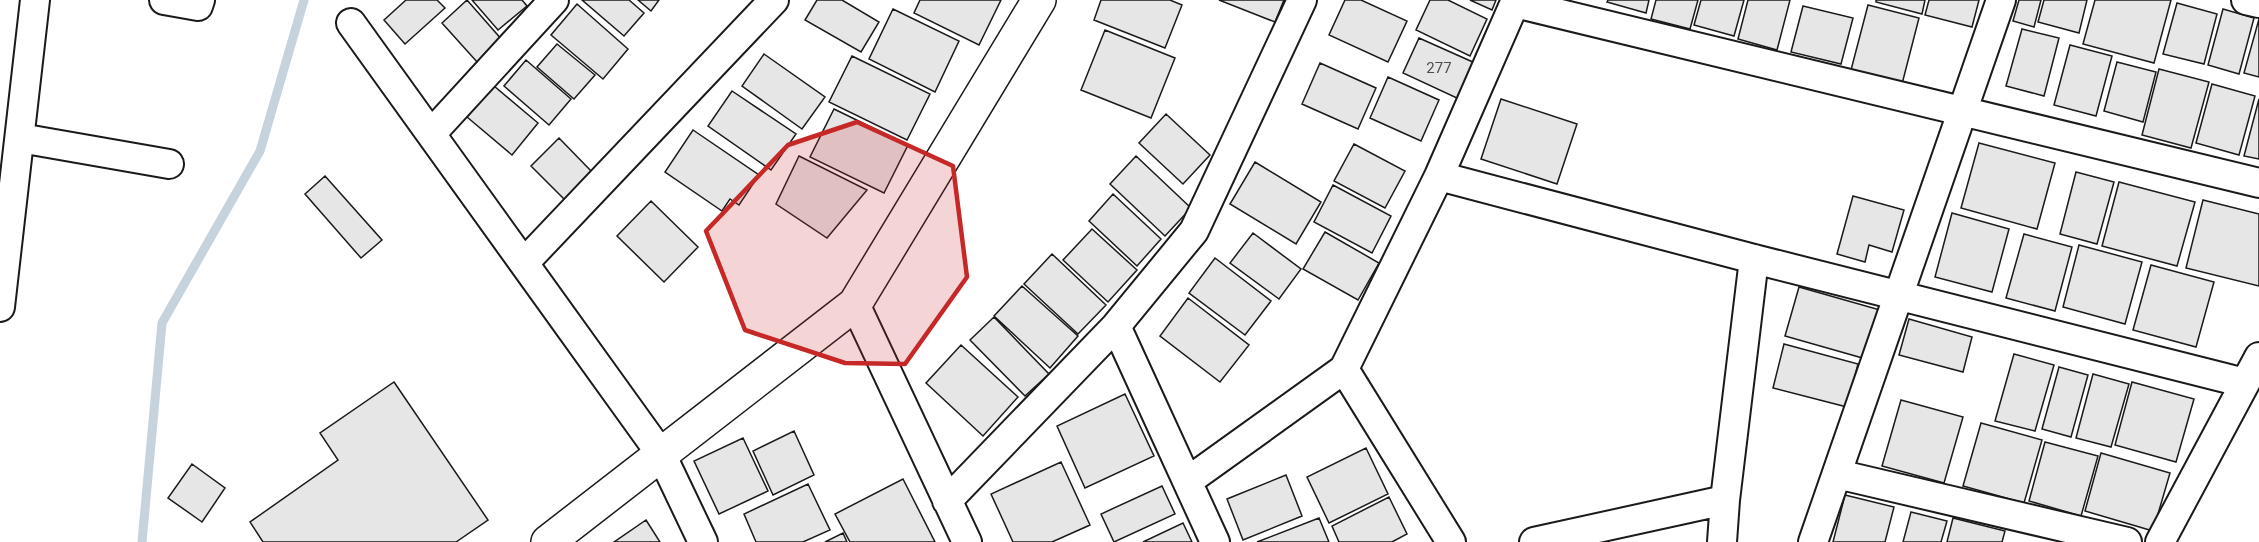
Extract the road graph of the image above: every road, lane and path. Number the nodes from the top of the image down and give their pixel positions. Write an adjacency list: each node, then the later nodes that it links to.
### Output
1 (35, 0): 15 (street)
2 (164, 0): 3 (street)
3 (201, 0)
4 (554, 0): 14 (street)
5 (774, 0): 20 (street)
6 (1039, 0): 22 (main road)
7 (1302, 0): 24 (street)
8 (2001, 0): 13 (street)
9 (2246, 0): 11 (street)
10 (1516, 1): 13 (street); 17 (street)
11 (2259, 3)
12 (351, 23): 14 (street)
13 (1962, 112): 18 (street); 21 (street)
14 (430, 134): 20 (street)
15 (20, 138): 16 (street); 23 (street)
16 (169, 164)
17 (1439, 176): 19 (street); 26 (street)
18 (2259, 183)
19 (1754, 259): 21 (street); 31 (street)
20 (524, 263): 28 (street)
21 (1900, 294): 27 (street); 29 (street)
22 (855, 304): 28 (main road); 32 (street)
23 (0, 307)
24 (1116, 326): 30 (street); 32 (street)
25 (2259, 357): 27 (street)
26 (1344, 369): 30 (street); 37 (street)
27 (2245, 382): 42 (street)
28 (661, 454): 33 (main road); 34 (street)
29 (1837, 474): 40 (street); 41 (street)
30 (1188, 481): 36 (street)
31 (1725, 500): 38 (street); 39 (street)
32 (947, 501): 35 (street)
33 (548, 542)
34 (703, 542)
35 (966, 542)
36 (1215, 542)
37 (1451, 542)
38 (1534, 542)
39 (1722, 542)
40 (1813, 542)
41 (2127, 542)
42 (2160, 542)

